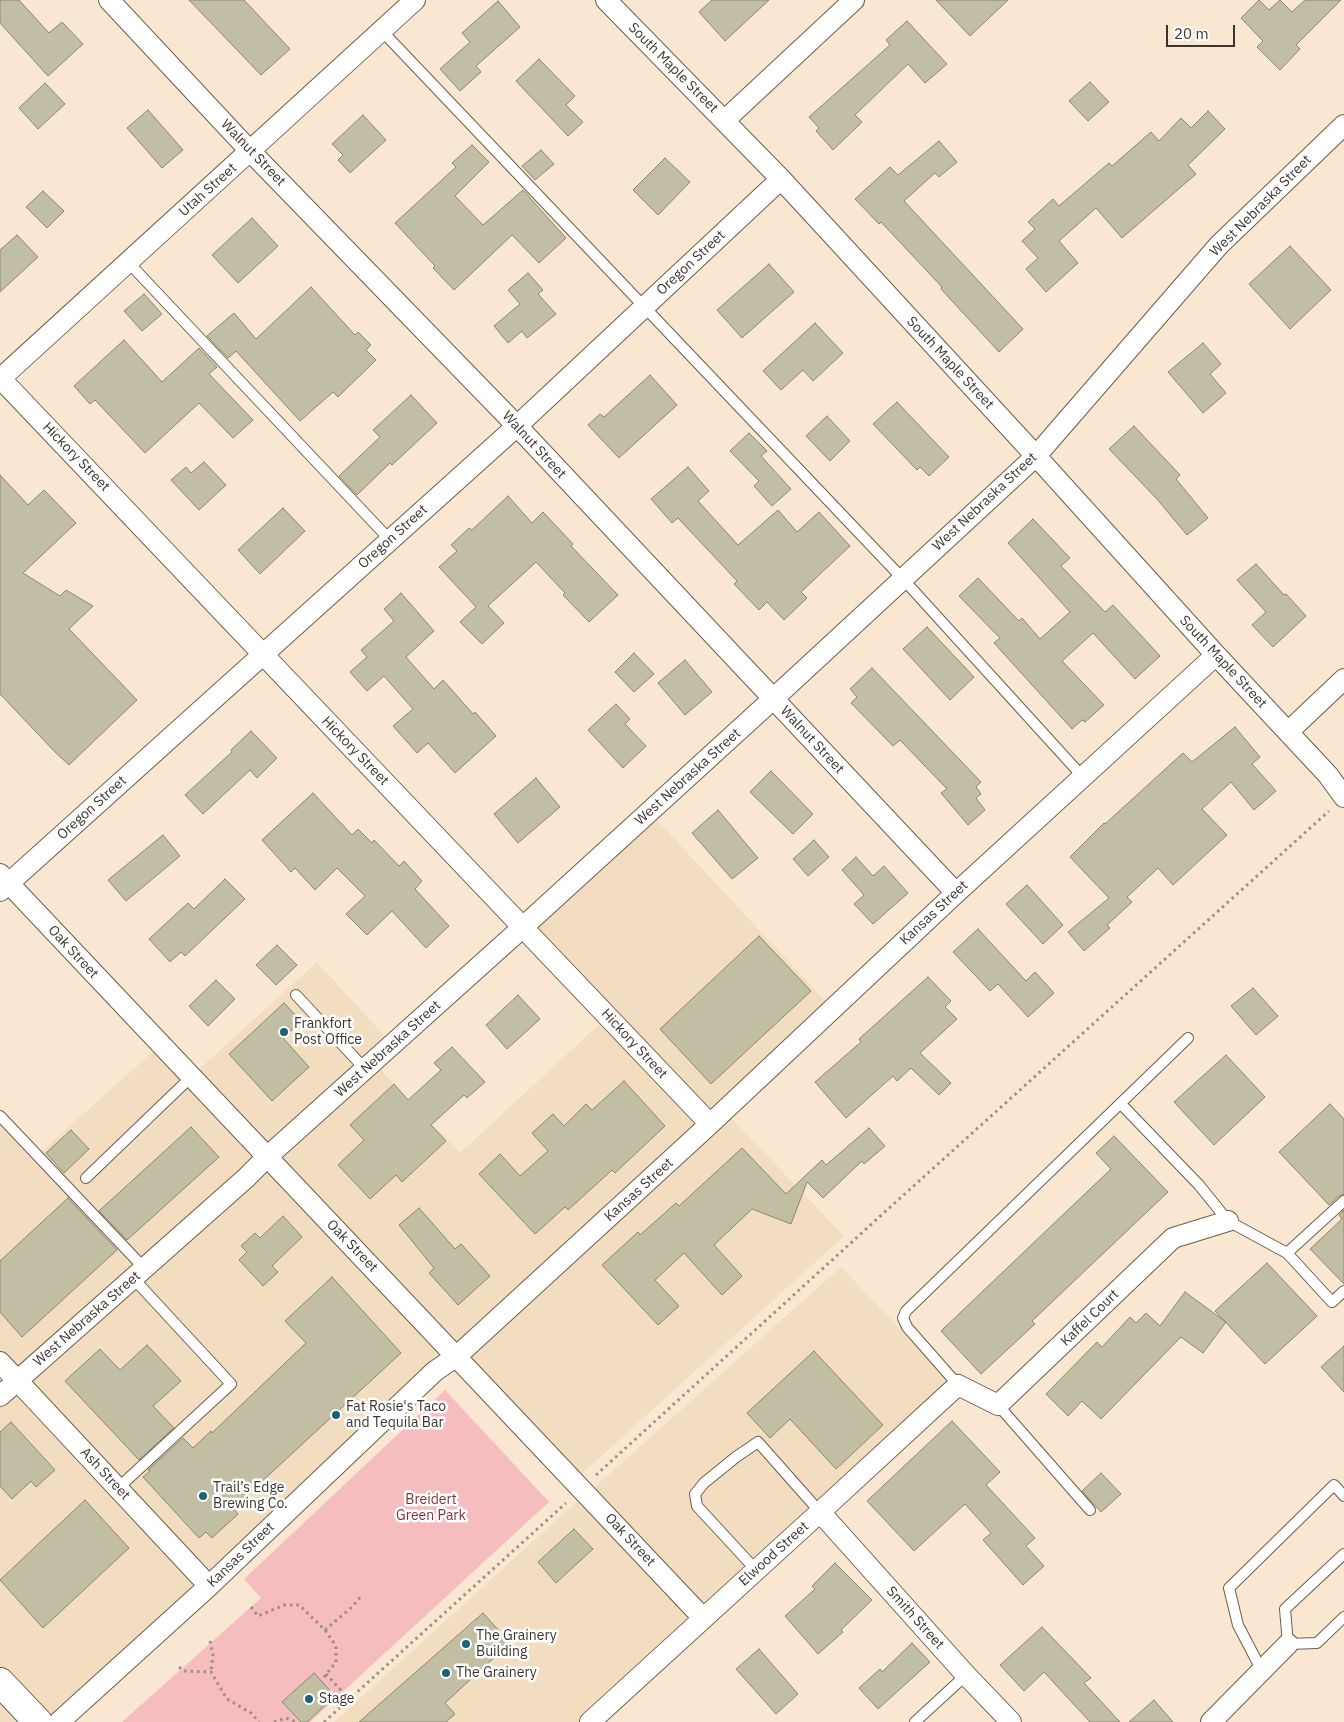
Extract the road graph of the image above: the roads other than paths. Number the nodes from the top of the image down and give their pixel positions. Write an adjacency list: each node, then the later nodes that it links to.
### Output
1 (109, 0): 8 (street, Walnut Street)
2 (415, 0): 5 (street, Utah Street)
3 (606, 0): 6 (street, South Maple Street)
4 (854, 0): 6 (street)
5 (382, 31): 8 (street, Utah Street); 11 (lane)
6 (724, 120): 9 (street, South Maple Street)
7 (1344, 125): 14 (street, West Nebraska Street)
8 (250, 151): 10 (street, Utah Street); 13 (street, Walnut Street)
9 (781, 179): 11 (street, Oregon Street); 14 (street, South Maple Street)
10 (128, 262): 12 (street, Utah Street); 15 (lane)
11 (645, 306): 13 (street, Oregon Street); 16 (lane)
12 (0, 378): 17 (street, Hickory Street)
13 (517, 426): 15 (street, Oregon Street); 20 (street, Walnut Street)
14 (1036, 456): 16 (street, West Nebraska Street); 18 (street, South Maple Street)
15 (390, 540): 17 (street, Oregon Street)
16 (903, 579): 20 (street, West Nebraska Street); 22 (lane)
17 (262, 654): 24 (street, Oregon Street); 26 (street, Hickory Street)
18 (1216, 655): 21 (street, South Maple Street); 22 (street, Kansas Street)
19 (1344, 679): 21 (street)
20 (773, 699): 25 (street, Walnut Street); 26 (street, West Nebraska Street)
21 (1288, 732): 23 (street, South Maple Street)
22 (1083, 777): 25 (street, Kansas Street)
23 (1338, 802)
24 (3, 883): 30 (street, Oak Street)
25 (956, 893): 33 (street, Kansas Street)
26 (523, 927): 29 (street, West Nebraska Street); 33 (street, Hickory Street)
27 (296, 995): 29 (lane)
28 (1188, 1038): 31 (lane)
29 (365, 1069): 34 (street, West Nebraska Street)
30 (191, 1077): 34 (street, Oak Street); 35 (lane)
31 (1121, 1104): 37 (lane); 44 (lane)
32 (0, 1116): 39 (lane)
33 (710, 1124): 41 (street, Kansas Street)
34 (267, 1157): 39 (street, West Nebraska Street); 41 (street, Oak Street)
35 (86, 1178)
36 (1344, 1201): 38 (lane)
37 (1228, 1221): 38 (lane); 46 (street, Kaffel Court)
38 (1287, 1253): 40 (lane)
39 (139, 1273): 43 (street, West Nebraska Street); 47 (lane)
40 (1344, 1292)
41 (457, 1356): 53 (street, Kansas Street); 55 (street, Oak Street)
42 (0, 1362): 43 (street, Ash Street)
43 (17, 1380): 45 (street, West Nebraska Street); 47 (street, Ash Street)
44 (958, 1385): 46 (street); 50 (street, Elwood Street)
45 (0, 1396)
46 (998, 1405): 49 (lane)
47 (118, 1488): 53 (street, Ash Street)
48 (1344, 1496): 57 (lane)
49 (1090, 1510)
50 (820, 1512): 52 (street, Elwood Street); 52 (lane); 58 (street, Smith Street)
51 (1344, 1554): 56 (lane)
52 (756, 1570): 55 (street, Elwood Street)
53 (209, 1586): 61 (street, Kansas Street)
54 (1344, 1617): 56 (lane)
55 (704, 1618): 62 (street, Elwood Street)
56 (1288, 1644): 57 (street)
57 (1262, 1672): 65 (street)
58 (966, 1675): 63 (lane); 64 (street, Smith Street)
59 (0, 1682): 60 (street)
60 (38, 1722)
61 (59, 1722)
62 (590, 1722)
63 (915, 1722)
64 (1011, 1722)
65 (1211, 1722)

